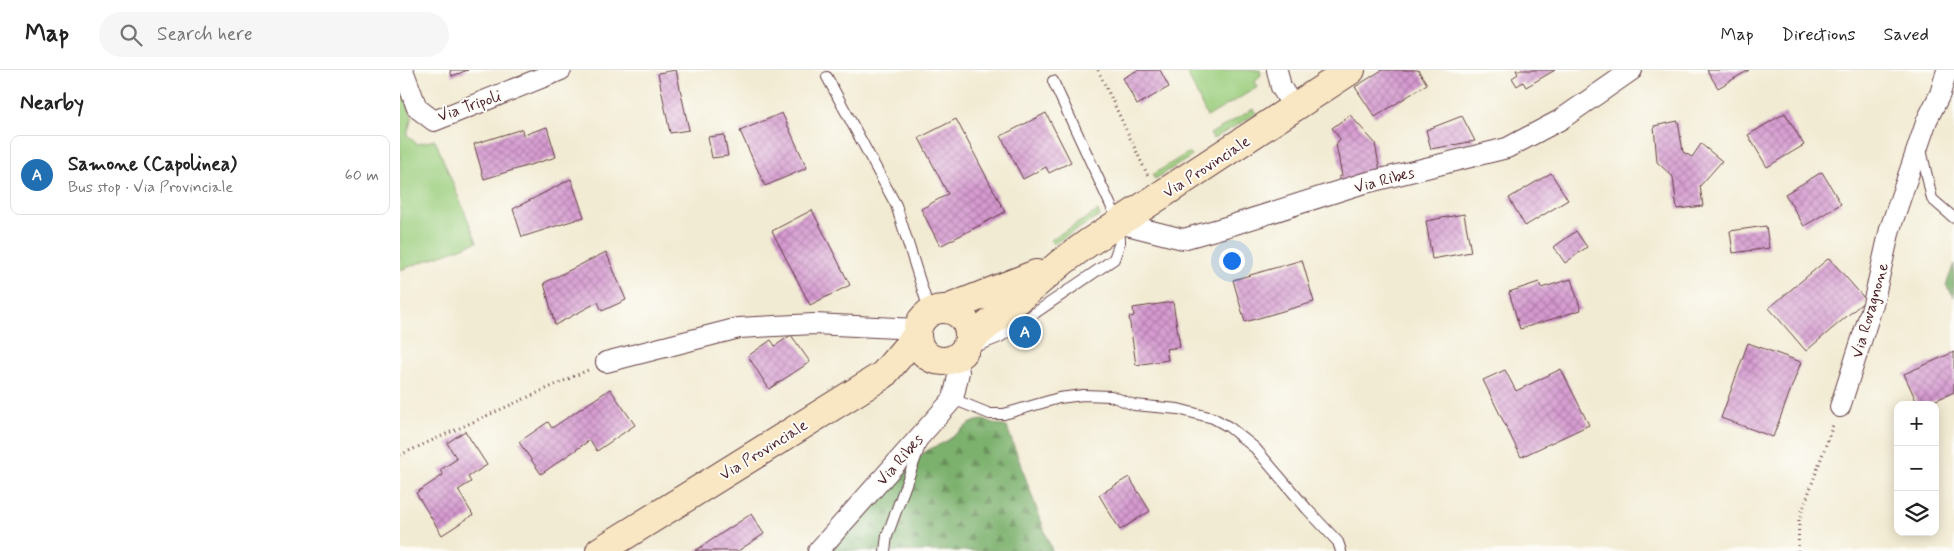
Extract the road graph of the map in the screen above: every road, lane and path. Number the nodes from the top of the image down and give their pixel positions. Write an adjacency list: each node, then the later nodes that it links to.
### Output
1 (403, 70): 2 (street, Via Tripoli)
2 (560, 70)
3 (1098, 70): 12 (path)
4 (1277, 70): 10 (street)
5 (1351, 70): 10 (main road, Via Provinciale)
6 (1632, 70): 14 (street, Via Ribes)
7 (1947, 70): 11 (street, Via Rovagnone)
8 (827, 76): 16 (lane)
9 (1053, 81): 14 (lane)
10 (1294, 108): 12 (main road, Via Provinciale)
11 (1920, 143): 13 (lane); 21 (street, Via Rovagnone)
12 (1158, 197): 14 (main road, Via Provinciale)
13 (1954, 218)
14 (1120, 223): 15 (main road, Via Provinciale); 17 (lane)
15 (1062, 262): 16 (main road, Via Provinciale); 17 (main road, Via Provinciale)
16 (928, 321): 17 (main road); 17 (main road); 18 (street); 19 (main road, Via Provinciale)
17 (955, 353): 19 (main road); 20 (street)
18 (606, 362): 23 (path)
19 (883, 375): 24 (main road, Via Provinciale)
20 (953, 399): 22 (street, Via Ribes); 27 (lane)
21 (1840, 408): 28 (path)
22 (928, 425): 25 (street, Via Ribes); 26 (lane)
23 (400, 455)
24 (600, 551)
25 (818, 551)
26 (885, 551)
27 (1341, 551)
28 (1798, 551)

